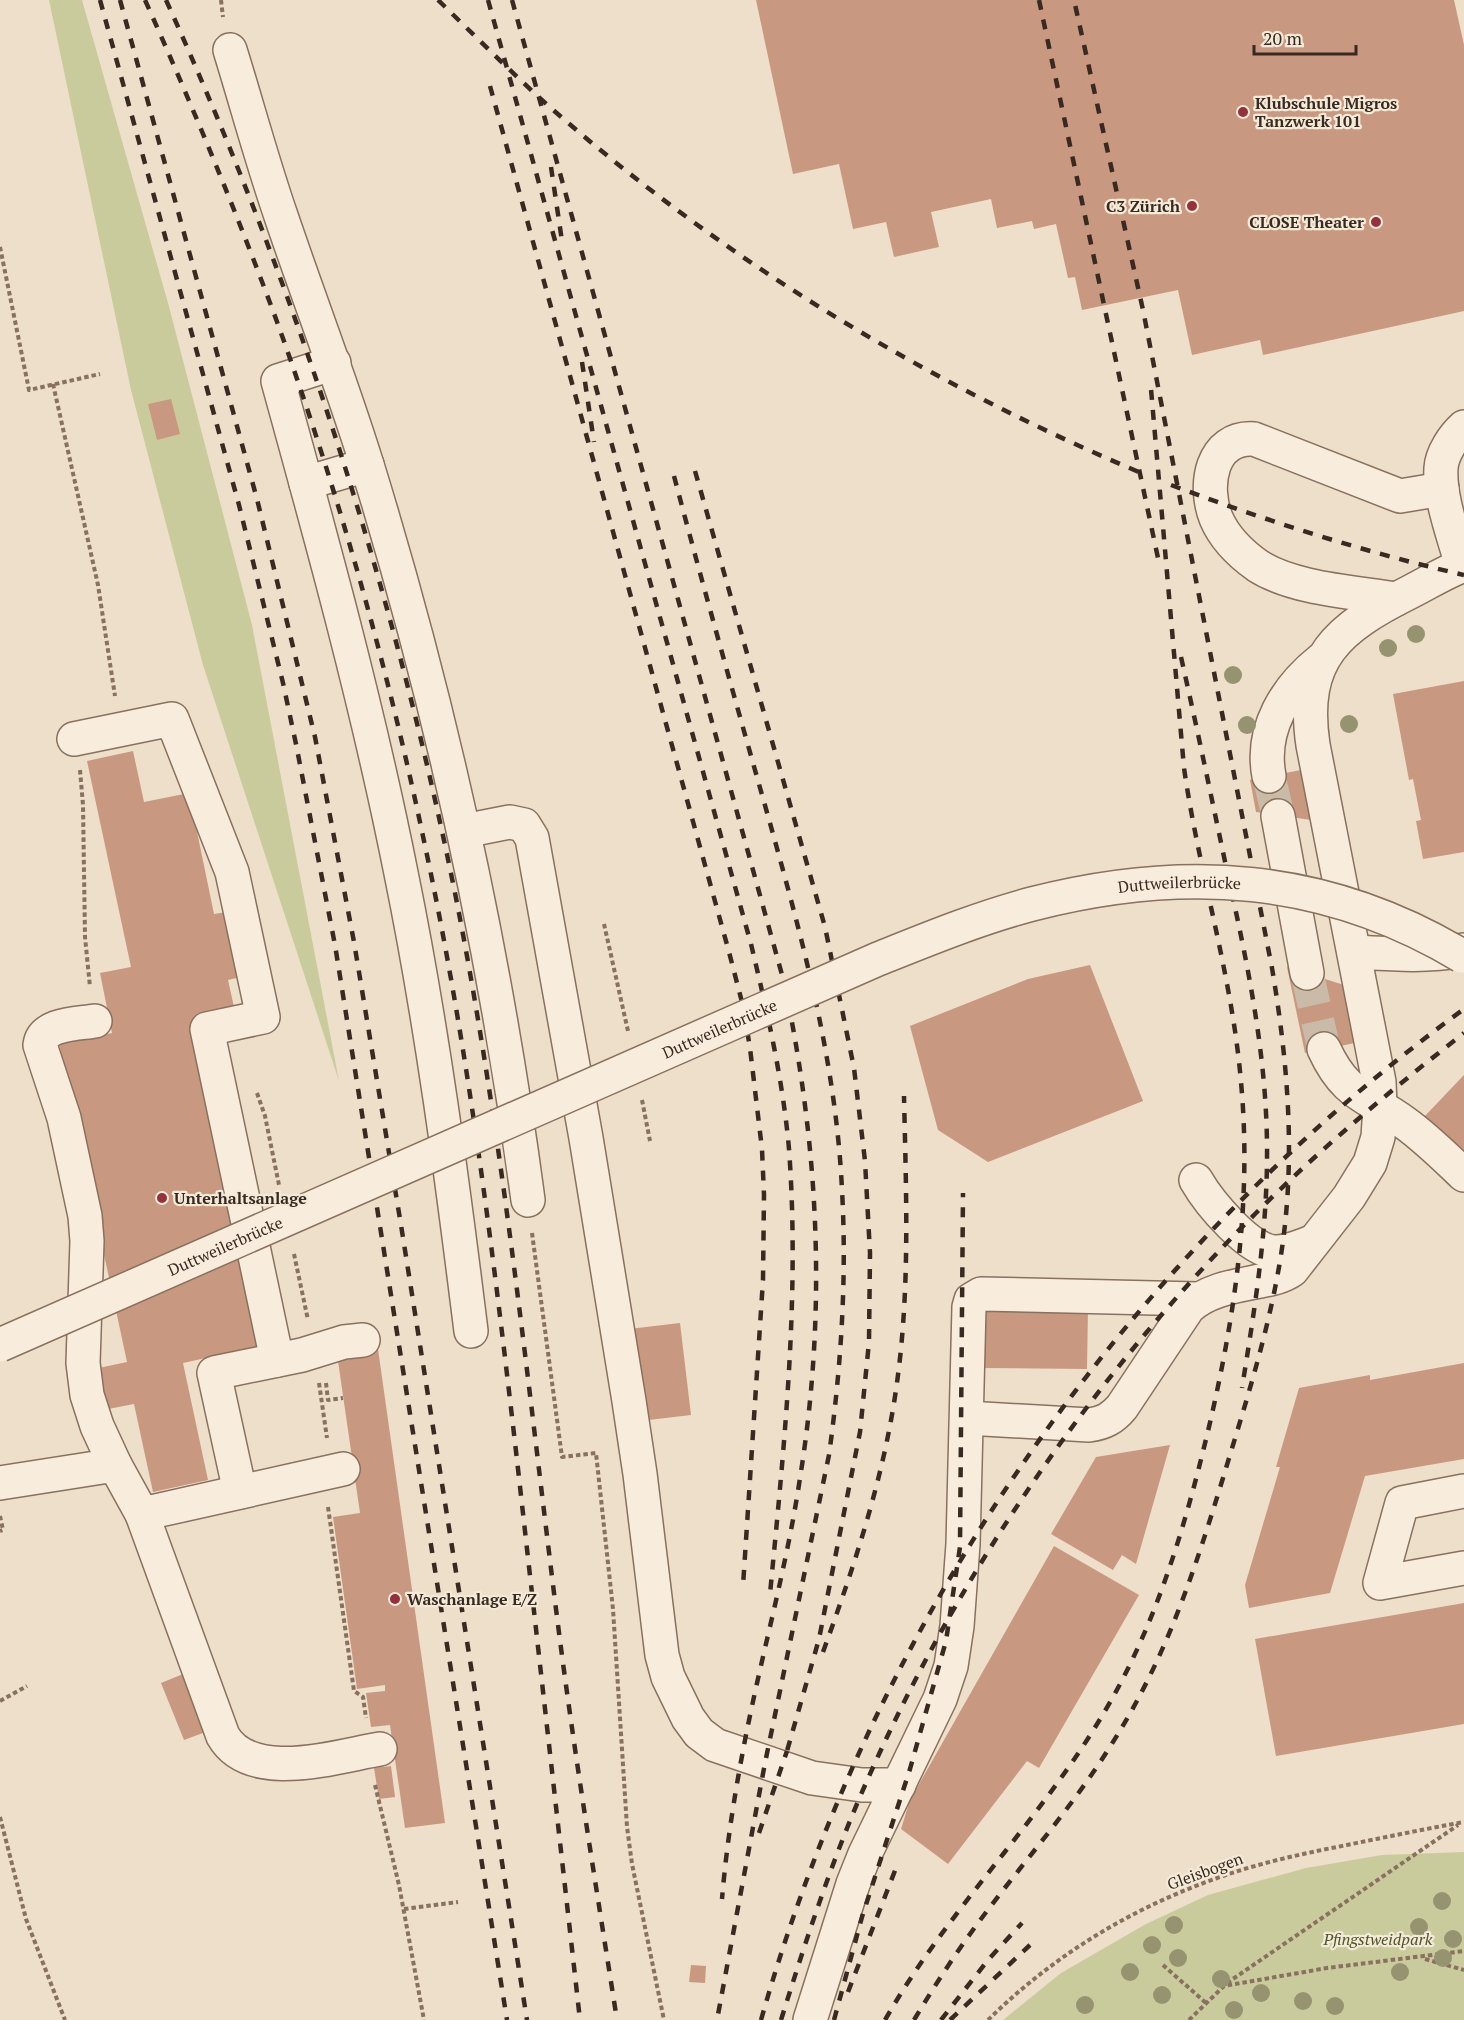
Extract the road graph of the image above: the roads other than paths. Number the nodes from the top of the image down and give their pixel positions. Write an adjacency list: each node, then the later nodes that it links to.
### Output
1 (230, 50): 2 (street)
2 (334, 363): 4 (street); 5 (street)
3 (1464, 427): 6 (street)
4 (367, 465): 5 (street); 13 (street)
5 (306, 483): 26 (street)
6 (1442, 489): 7 (street); 8 (street)
7 (1463, 565): 8 (street)
8 (1396, 598): 9 (street)
9 (1325, 657): 11 (street); 15 (street)
10 (74, 739): 29 (street)
11 (1269, 776)
12 (1278, 816): 17 (street)
13 (464, 831): 23 (street); 39 (street)
14 (1464, 950): 15 (street)
15 (1354, 952): 20 (street)
16 (1464, 958): 28 (street, Duttweilerbrücke, bridge)
17 (1307, 973)
18 (95, 1021): 31 (street)
19 (1324, 1049): 20 (street)
20 (1380, 1107): 21 (street); 24 (street)
21 (1464, 1175)
22 (1196, 1180): 24 (street)
23 (528, 1200)
24 (1312, 1242): 25 (street)
25 (1197, 1299): 30 (street); 30 (street)
26 (471, 1331)
27 (363, 1340): 29 (street)
28 (0, 1345)
29 (277, 1360): 35 (street)
30 (967, 1418): 39 (street)
31 (114, 1465): 33 (street); 36 (street)
32 (338, 1470): 35 (street)
33 (0, 1483)
34 (1464, 1491): 37 (street)
35 (240, 1492): 36 (street)
36 (142, 1514): 38 (street)
37 (1464, 1568)
38 (380, 1749)
39 (899, 1785): 40 (street)
40 (810, 2020)

